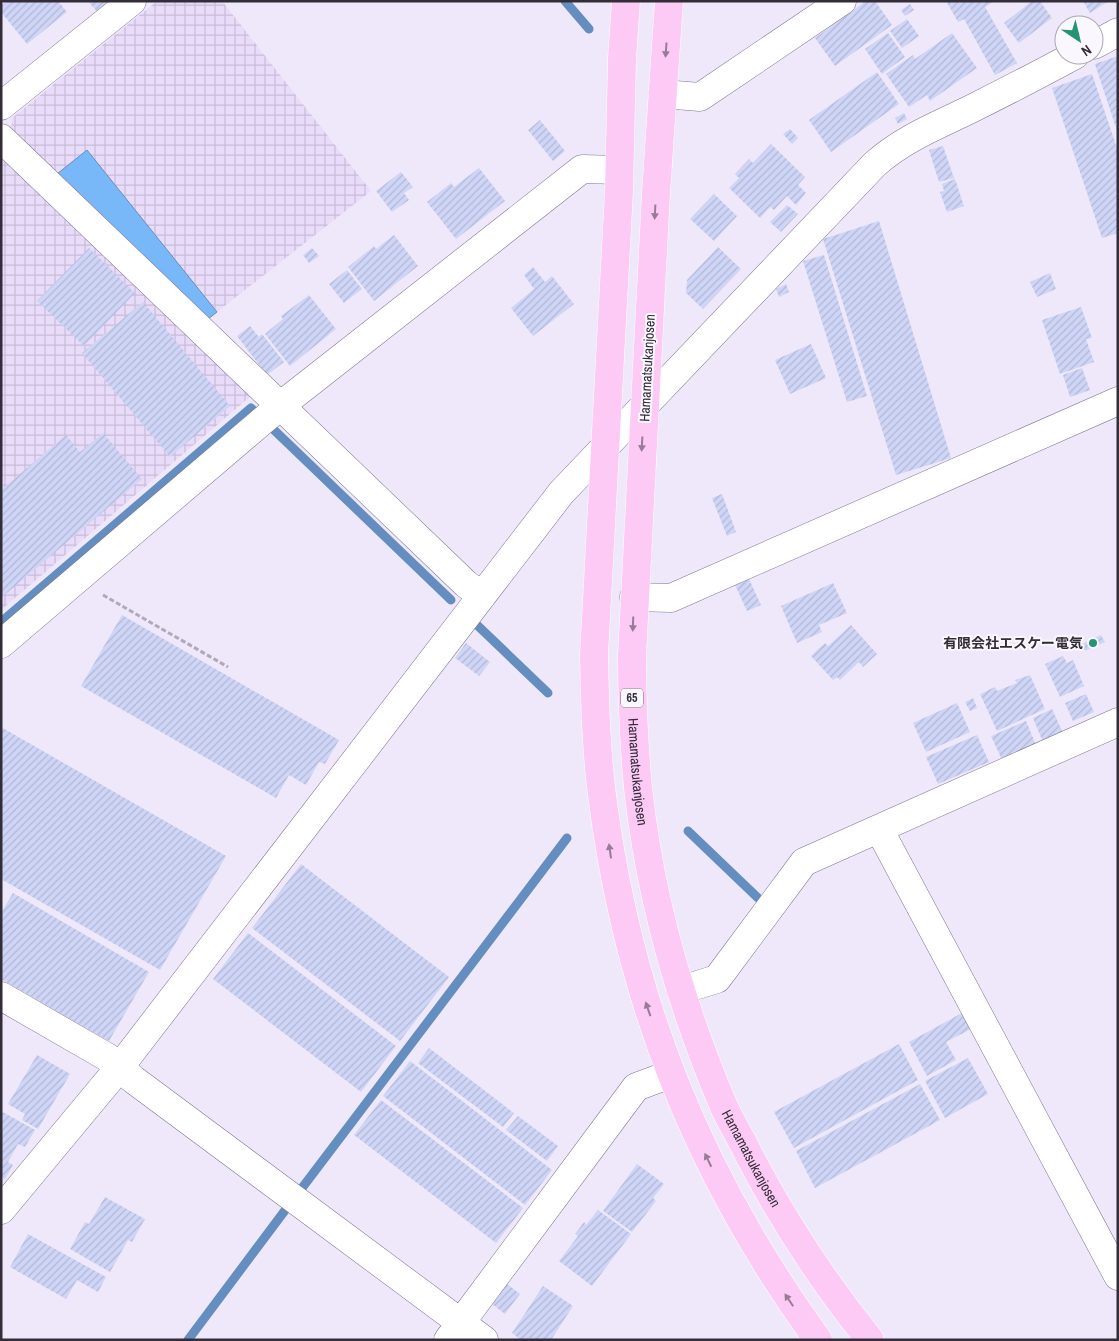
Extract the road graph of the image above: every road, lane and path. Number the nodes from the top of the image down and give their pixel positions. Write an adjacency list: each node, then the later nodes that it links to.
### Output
1 (132, 1): 9 (street)
2 (626, 1): 11 (main road)
3 (669, 1): 8 (main road, Hamamatsukanjosen / 65, one-way to 8)
4 (842, 1): 8 (street)
5 (1118, 32): 6 (street)
6 (1104, 40)
7 (1056, 65): 14 (street)
8 (663, 94): 14 (main road, Hamamatsukanjosen / 65, one-way to 14)
9 (1, 106)
10 (1, 138): 13 (street)
11 (619, 170): 13 (street); 15 (main road)
12 (1118, 401): 18 (street)
13 (280, 406): 16 (street); 17 (street)
14 (644, 406): 15 (street); 18 (main road, Hamamatsukanjosen / 65, one-way to 18)
15 (605, 447): 17 (street); 26 (main road, one-way to 15)
16 (77, 580): 19 (street); 20 (path)
17 (482, 596): 25 (street)
18 (634, 597): 23 (main road, Hamamatsukanjosen / 65, one-way to 23)
19 (1, 644)
20 (228, 666)
21 (1118, 722): 22 (street)
22 (878, 829): 23 (street); 28 (street)
23 (681, 990): 32 (main road, Hamamatsukanjosen / 65)
24 (1, 996): 25 (street)
25 (119, 1068): 27 (street); 29 (street)
26 (670, 1074): 29 (street); 31 (main road, one-way to 26)
27 (1, 1210)
28 (1118, 1276)
29 (454, 1331): 30 (street)
30 (484, 1340)
31 (818, 1340)
32 (870, 1340)

